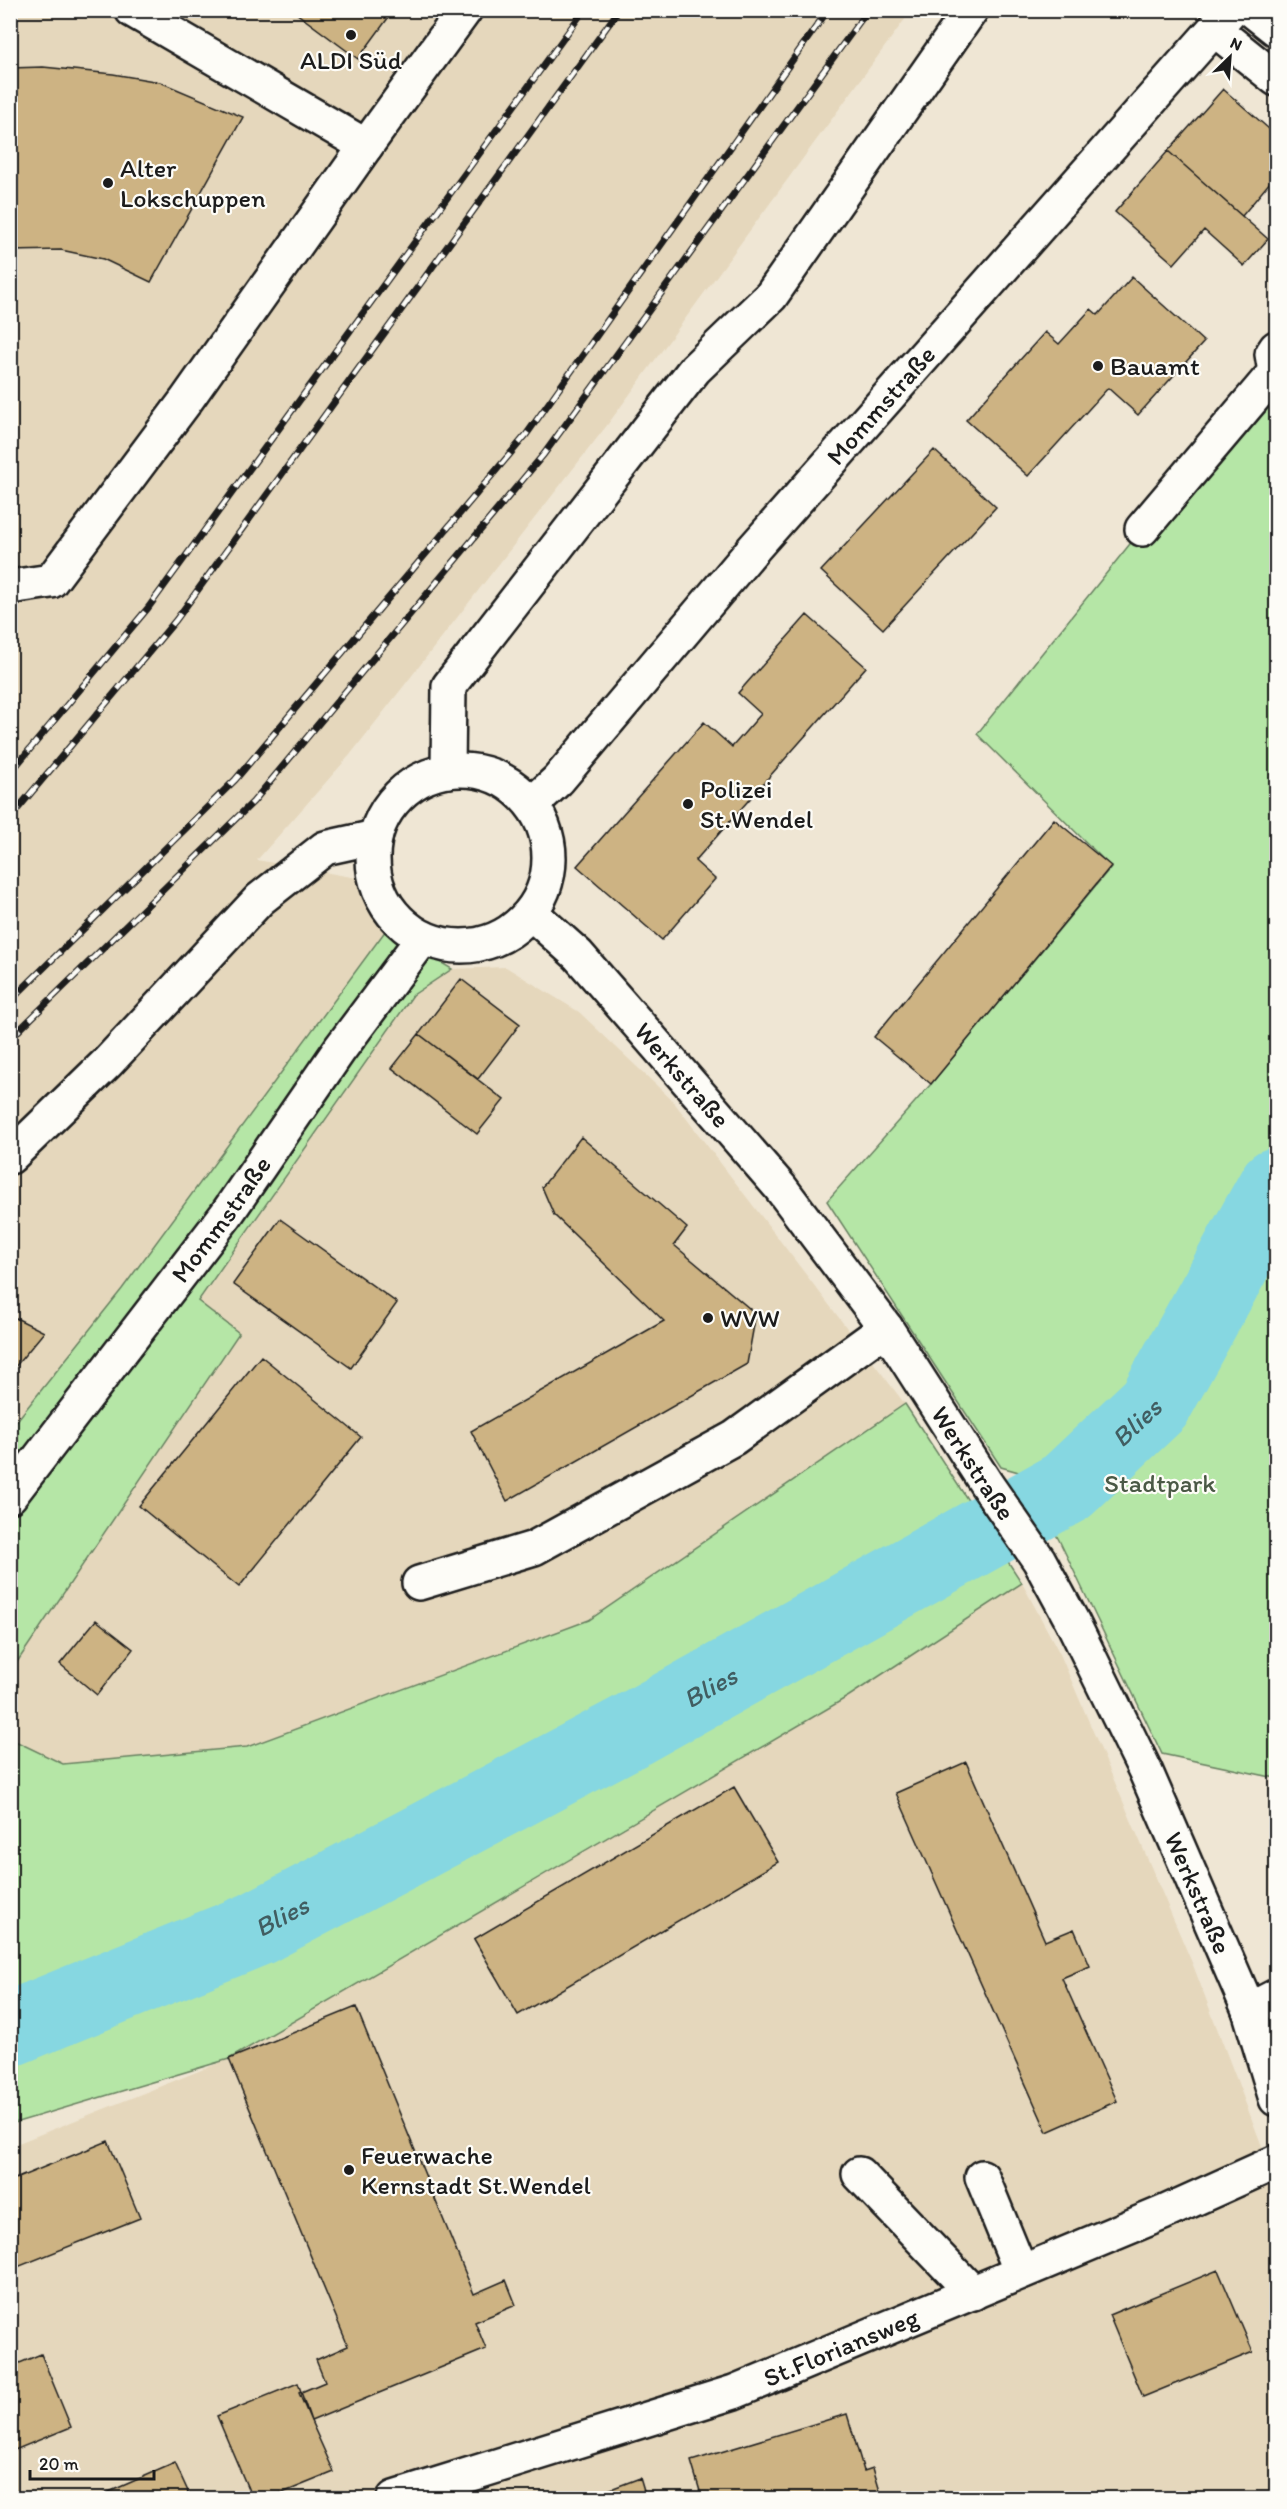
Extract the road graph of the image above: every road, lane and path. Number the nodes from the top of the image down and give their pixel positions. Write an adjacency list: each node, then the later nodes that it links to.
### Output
1 (132, 10): 8 (street)
2 (465, 10): 8 (street)
3 (971, 10): 12 (street)
4 (1252, 10): 6 (street)
5 (1223, 20): 7 (street); 13 (street, Mommstraße)
6 (1276, 29)
7 (1276, 79)
8 (366, 146): 11 (street)
9 (1276, 365): 10 (street)
10 (1142, 529)
11 (10, 587)
12 (448, 771): 13 (street); 14 (street)
13 (532, 804): 15 (street)
14 (375, 837): 16 (street); 17 (street)
15 (531, 913): 16 (street); 18 (street, Werkstraße)
16 (423, 938): 19 (street, Mommstraße)
17 (10, 1157)
18 (886, 1328): 20 (street); 21 (street, Werkstraße)
19 (10, 1496)
20 (419, 1583)
21 (1263, 2003): 22 (street, Werkstraße)
22 (1276, 2099)
23 (1276, 2162): 26 (street, St.Floriansweg)
24 (859, 2174): 27 (street)
25 (982, 2176): 26 (street)
26 (1022, 2272): 27 (street, St.Floriansweg)
27 (973, 2293): 28 (street, St.Floriansweg)
28 (394, 2499)

